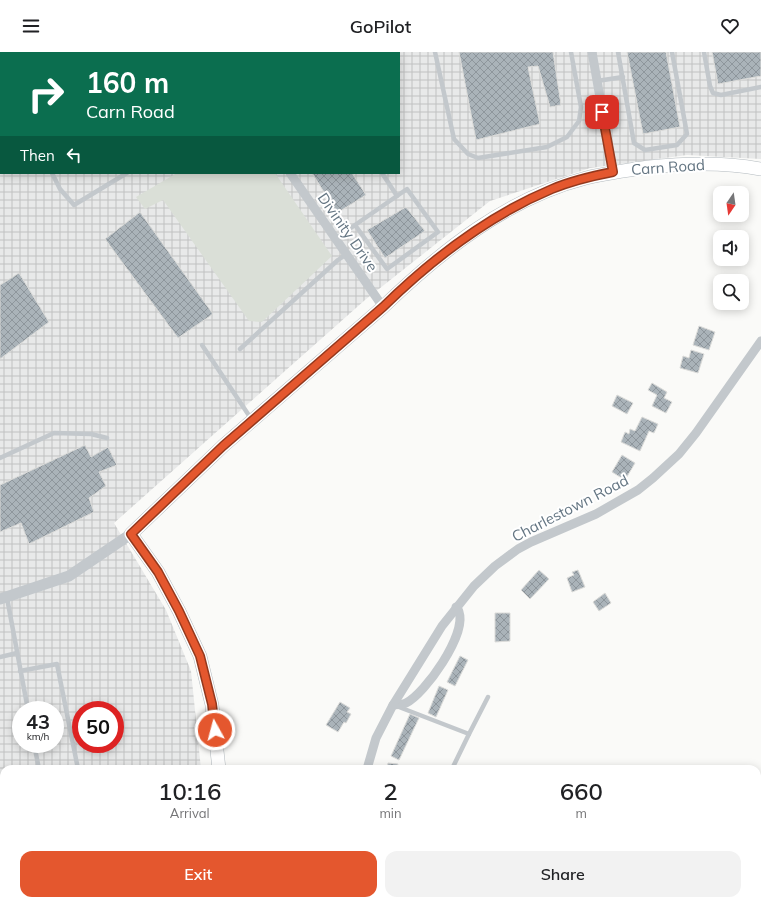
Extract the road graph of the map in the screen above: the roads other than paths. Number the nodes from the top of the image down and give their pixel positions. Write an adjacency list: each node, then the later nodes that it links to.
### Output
1 (435, 52): 2 (lane)
2 (571, 52)
3 (592, 52): 8 (street)
4 (618, 52): 7 (lane)
5 (672, 52): 7 (lane)
6 (704, 52): 9 (lane)
7 (623, 77): 8 (lane)
8 (597, 81): 11 (street)
9 (761, 87)
10 (761, 168): 11 (main road, Carn Road)
11 (613, 172): 20 (main road, Carn Road)
12 (52, 174): 13 (lane)
13 (125, 174)
14 (291, 174): 18 (street, Divinity Drive)
15 (383, 174): 16 (lane)
16 (397, 196): 17 (lane); 17 (lane)
17 (355, 225): 18 (lane)
18 (336, 239): 19 (street, Divinity Drive)
19 (347, 254): 20 (street, Divinity Drive); 23 (lane)
20 (383, 307): 24 (main road, Carn Road)
21 (761, 341): 29 (street, Charlestown Road)
22 (202, 345): 24 (lane)
23 (240, 349)
24 (252, 421): 27 (main road, Carn Road)
25 (107, 438): 26 (lane)
26 (0, 458)
27 (131, 534): 28 (street, Carn Road); 40 (main road)
28 (4, 598): 30 (lane)
29 (456, 607): 35 (street, Charlestown Road); 35 (street)
30 (17, 653): 31 (lane); 32 (lane)
31 (0, 657)
32 (20, 671): 34 (lane); 39 (lane)
33 (488, 697): 36 (lane)
34 (26, 701)
35 (393, 705): 36 (lane); 41 (street, Charlestown Road)
36 (469, 734): 42 (lane)
37 (36, 753): 38 (lane)
38 (38, 765)
39 (77, 765)
40 (219, 765)
41 (368, 765)
42 (454, 765)

